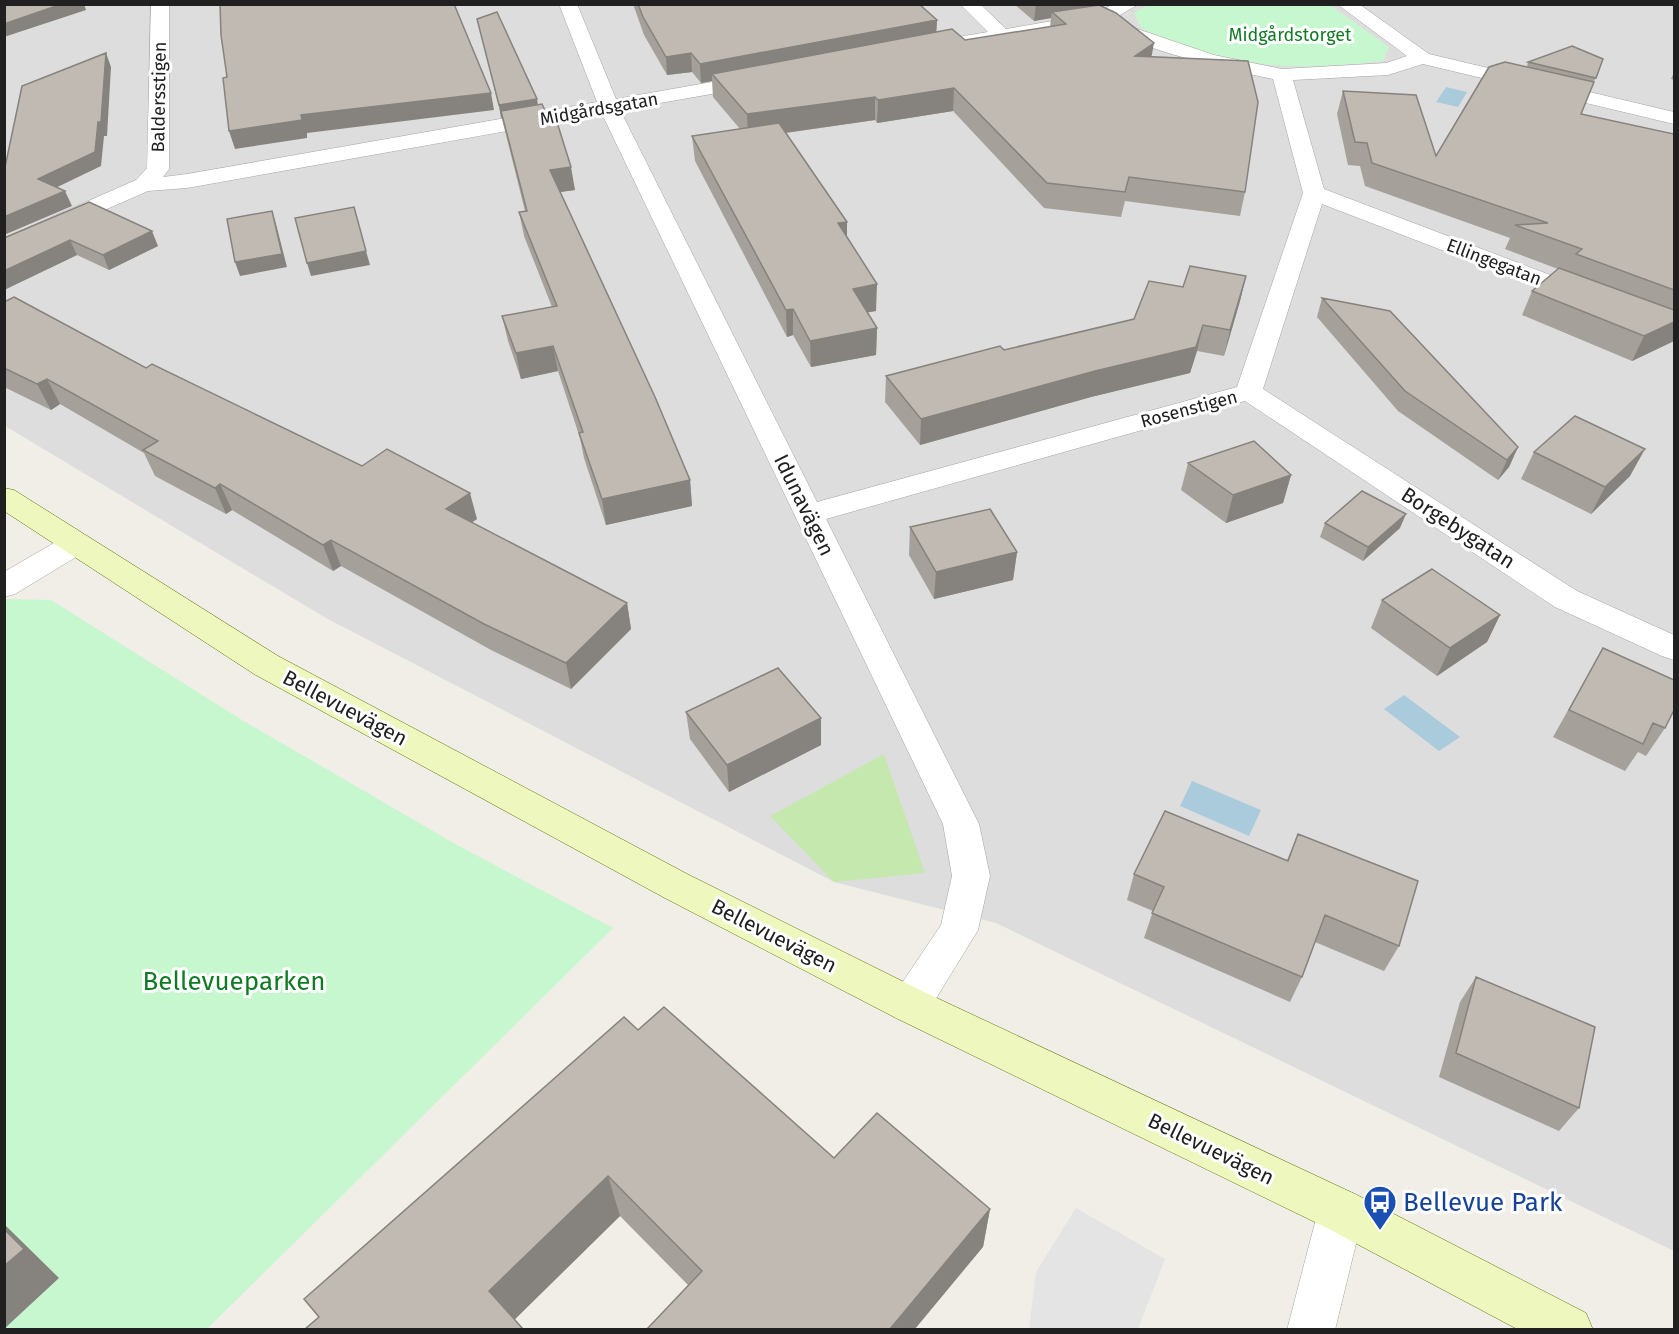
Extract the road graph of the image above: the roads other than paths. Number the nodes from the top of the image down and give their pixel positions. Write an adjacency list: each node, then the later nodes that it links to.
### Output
1 (160, 4): 14 (street, Baldersstigen)
2 (568, 4): 12 (street, Idunavägen)
3 (969, 4): 7 (street)
4 (1130, 4): 6 (street)
5 (1346, 4): 9 (street)
6 (1098, 19): 7 (street); 11 (street)
7 (1001, 34): 8 (street)
8 (932, 47)
9 (1422, 58): 11 (street); 13 (street)
10 (782, 75): 12 (street, Midgårdsgatan)
11 (1282, 75): 15 (street)
12 (609, 108): 14 (street, Midgårdsgatan); 20 (street, Idunavägen)
13 (1674, 118)
14 (144, 185): 16 (street, Midgårdsgatan)
15 (1314, 193): 17 (street, Ellingegatan); 18 (street, Rosenstigen)
16 (4, 247)
17 (1609, 306)
18 (1249, 392): 20 (street, Rosenstigen); 23 (street, Borgebygatan)
19 (4, 497): 21 (street, Bellevuevägen)
20 (809, 514): 24 (street, Idunavägen)
21 (75, 544): 22 (street); 24 (street, Bellevuevägen)
22 (4, 586)
23 (1674, 648)
24 (910, 1005): 25 (street, Bellevuevägen)
25 (1341, 1211): 26 (street); 27 (street, Bellevuevägen)
26 (1311, 1329)
27 (1569, 1329)

